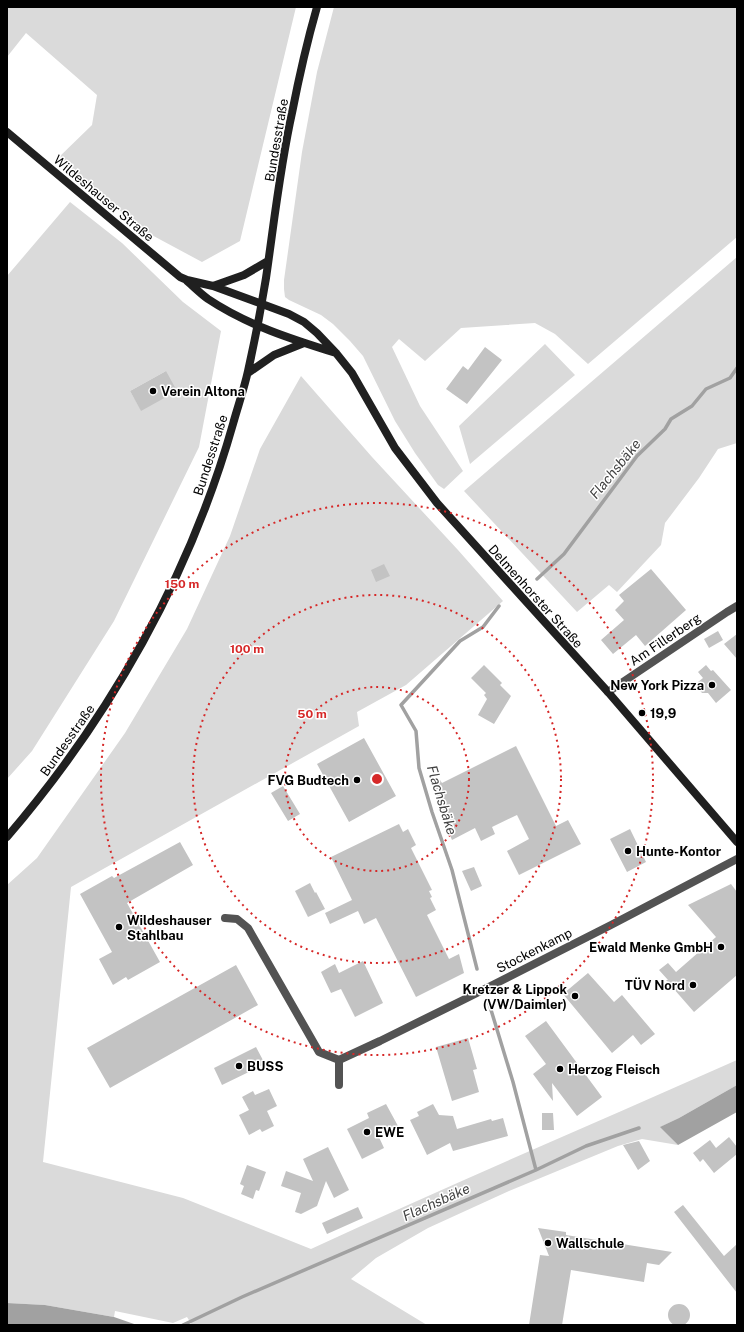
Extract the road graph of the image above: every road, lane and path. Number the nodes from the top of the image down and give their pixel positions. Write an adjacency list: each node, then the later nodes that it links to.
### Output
1 (317, 7): 3 (main road, Bundesstraße)
2 (7, 132): 4 (main road, Wildeshauser Straße)
3 (268, 261): 5 (main road); 6 (main road, Bundesstraße)
4 (187, 280): 5 (main road, Wildeshauser Straße); 7 (main road, Wildeshauser Straße)
5 (213, 286): 6 (main road, Wildeshauser Straße)
6 (262, 303): 7 (main road, Bundesstraße); 9 (main road, Delmenhorster Straße)
7 (258, 326): 8 (main road); 10 (main road, Bundesstraße)
8 (304, 343): 9 (main road); 10 (main road)
9 (336, 353): 12 (main road, Delmenhorster Straße)
10 (248, 373): 13 (main road, Bundesstraße)
11 (737, 606): 12 (street, Am Fillerberg)
12 (608, 692): 14 (main road, Delmenhorster Straße)
13 (7, 837)
14 (737, 842)
15 (737, 859): 17 (street, Stockenkamp)
16 (225, 918): 17 (street)
17 (339, 1060): 18 (street)
18 (339, 1085)

